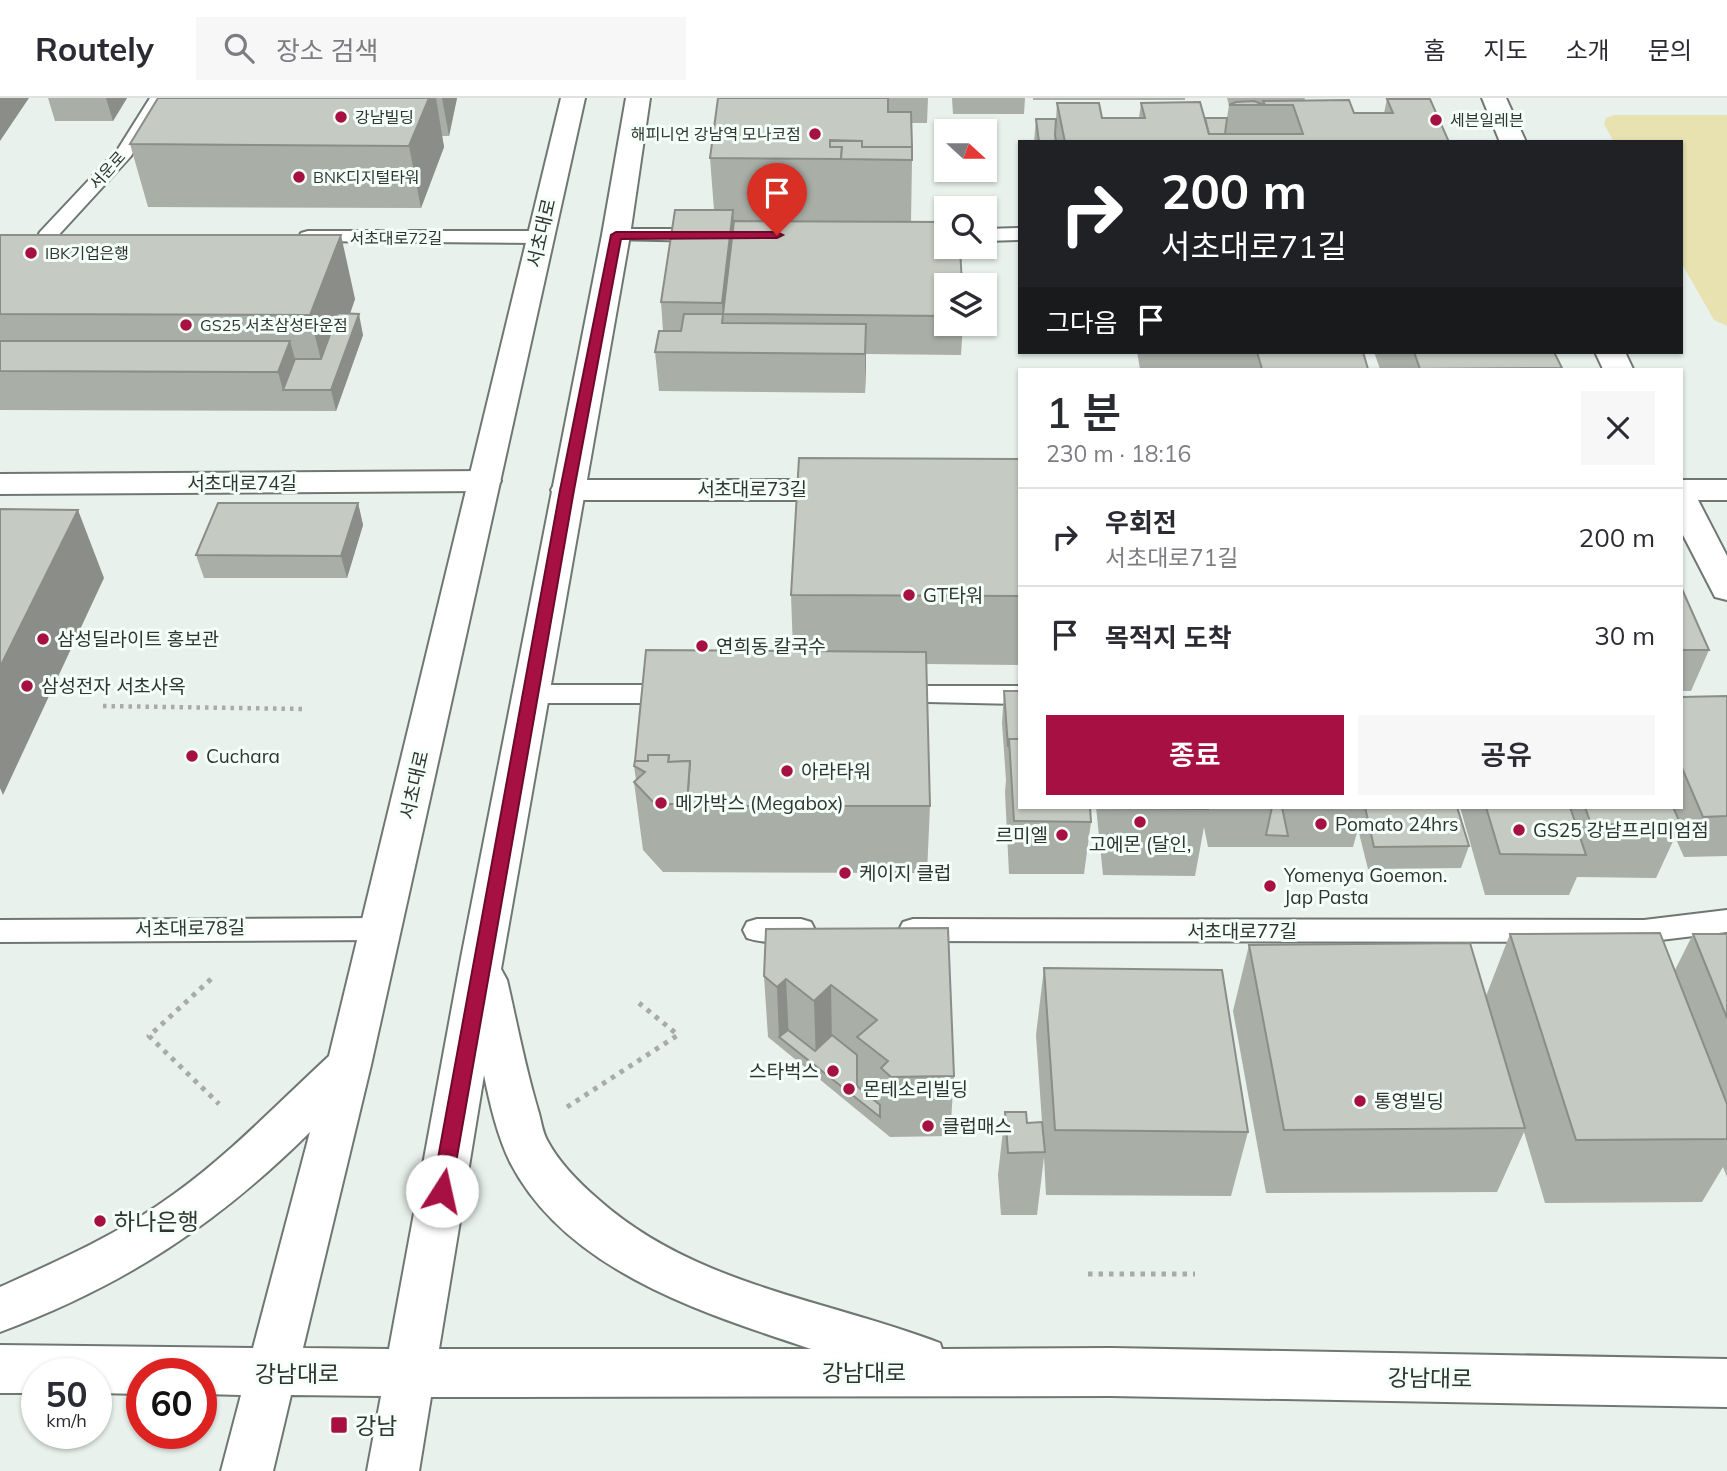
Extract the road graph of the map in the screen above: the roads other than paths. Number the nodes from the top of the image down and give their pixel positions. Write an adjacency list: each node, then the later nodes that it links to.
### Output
1 (158, 98): 11 (lane, 서운로)
2 (573, 98): 14 (main road, 서초대로)
3 (638, 98): 7 (main road)
4 (1494, 98): 5 (main road)
5 (1512, 140)
6 (1018, 234): 9 (lane)
7 (616, 235): 8 (lane); 17 (main road)
8 (723, 235)
9 (997, 235)
10 (24, 236): 11 (lane)
11 (47, 236): 12 (lane)
12 (74, 236)
13 (291, 237): 14 (lane, 서초대로72길)
14 (540, 237): 15 (main road, 서초대로)
15 (485, 481): 16 (main road, 서초대로74길); 28 (main road, 서초대로)
16 (0, 484)
17 (567, 490): 18 (main road, 서초대로73길); 23 (main road)
18 (873, 490)
19 (1683, 490): 20 (main road)
20 (1727, 490)
21 (1683, 503): 22 (main road)
22 (1727, 589)
23 (532, 694): 24 (lane); 33 (main road)
24 (700, 694)
25 (867, 695): 26 (lane)
26 (1018, 695)
27 (1727, 921): 32 (lane, 서초대로77길)
28 (380, 929): 29 (lane, 서초대로78길); 34 (main road, 서초대로)
29 (0, 930)
30 (757, 930): 31 (lane)
31 (827, 930)
32 (883, 930)
33 (482, 958): 37 (main road); 38 (main road)
34 (349, 1065): 35 (main road); 39 (main road, 서초대로)
35 (0, 1310)
36 (0, 1369): 39 (main road, 강남대로)
37 (957, 1371): 38 (main road, 강남대로); 40 (main road, 강남대로)
38 (411, 1372): 39 (main road, 강남대로); 42 (main road)
39 (272, 1373): 41 (main road, 서초대로)
40 (1727, 1382)
41 (247, 1471)
42 (393, 1471)

